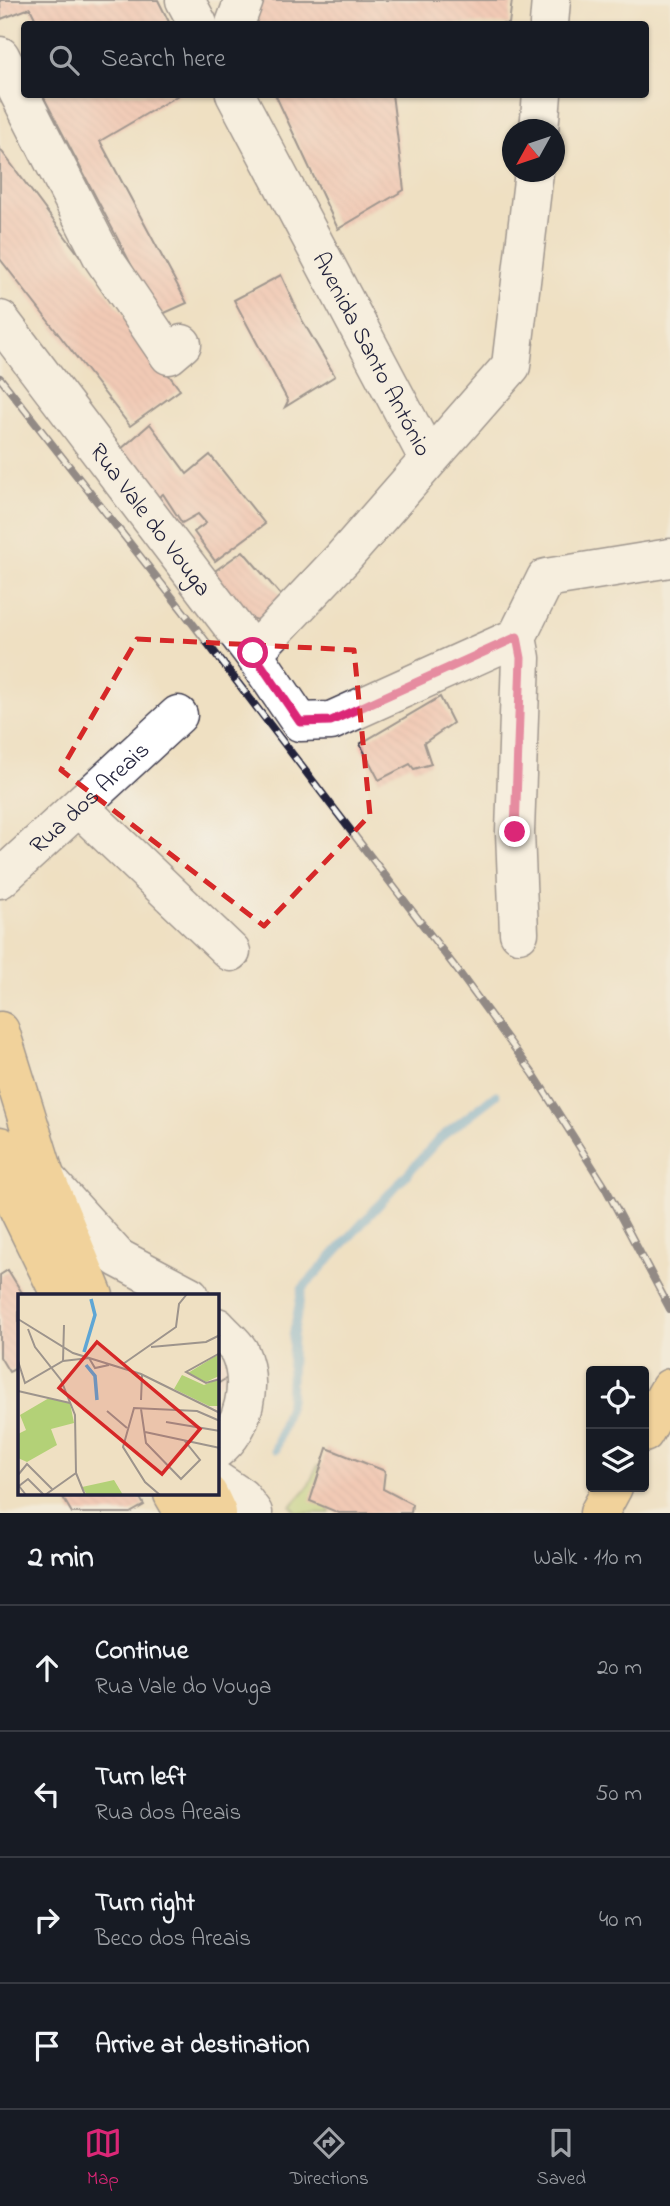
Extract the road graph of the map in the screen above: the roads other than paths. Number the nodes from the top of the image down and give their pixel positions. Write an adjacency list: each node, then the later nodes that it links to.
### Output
1 (185, 0): 4 (street)
2 (244, 0): 5 (street)
3 (551, 0): 6 (street)
4 (196, 21)
5 (236, 21)
6 (549, 21)
7 (0, 56): 8 (street)
8 (21, 97)
9 (21, 98): 15 (street)
10 (237, 98): 16 (street, Avenida Santo António)
11 (542, 98): 12 (street)
12 (540, 119)
13 (533, 182): 16 (street)
14 (0, 320): 19 (street, Rua Vale do Vouga)
15 (182, 344)
16 (428, 458): 19 (street, Avenida Santo António)
17 (670, 558): 18 (street)
18 (517, 637): 19 (street, Rua Vale do Vouga); 23 (street)
19 (253, 653)
20 (178, 715): 21 (street, Rua dos Areais)
21 (79, 807): 22 (street, Rua dos Areais); 24 (street)
22 (0, 879)
23 (519, 933)
24 (231, 952)
25 (0, 1031): 26 (main road)
26 (21, 1094): 27 (street); 28 (main road)
27 (0, 1143): 29 (main road); 30 (street)
28 (46, 1179): 30 (main road); 31 (street)
29 (8, 1197): 30 (main road)
30 (82, 1294)
31 (186, 1294)
32 (219, 1329): 35 (street)
33 (670, 1388): 34 (main road)
34 (646, 1429)
35 (219, 1448)
36 (219, 1482): 42 (street)
37 (610, 1492): 43 (main road)
38 (174, 1496): 40 (main road)
39 (209, 1496): 41 (main road)
40 (184, 1513)
41 (217, 1513)
42 (253, 1513)
43 (599, 1513)

